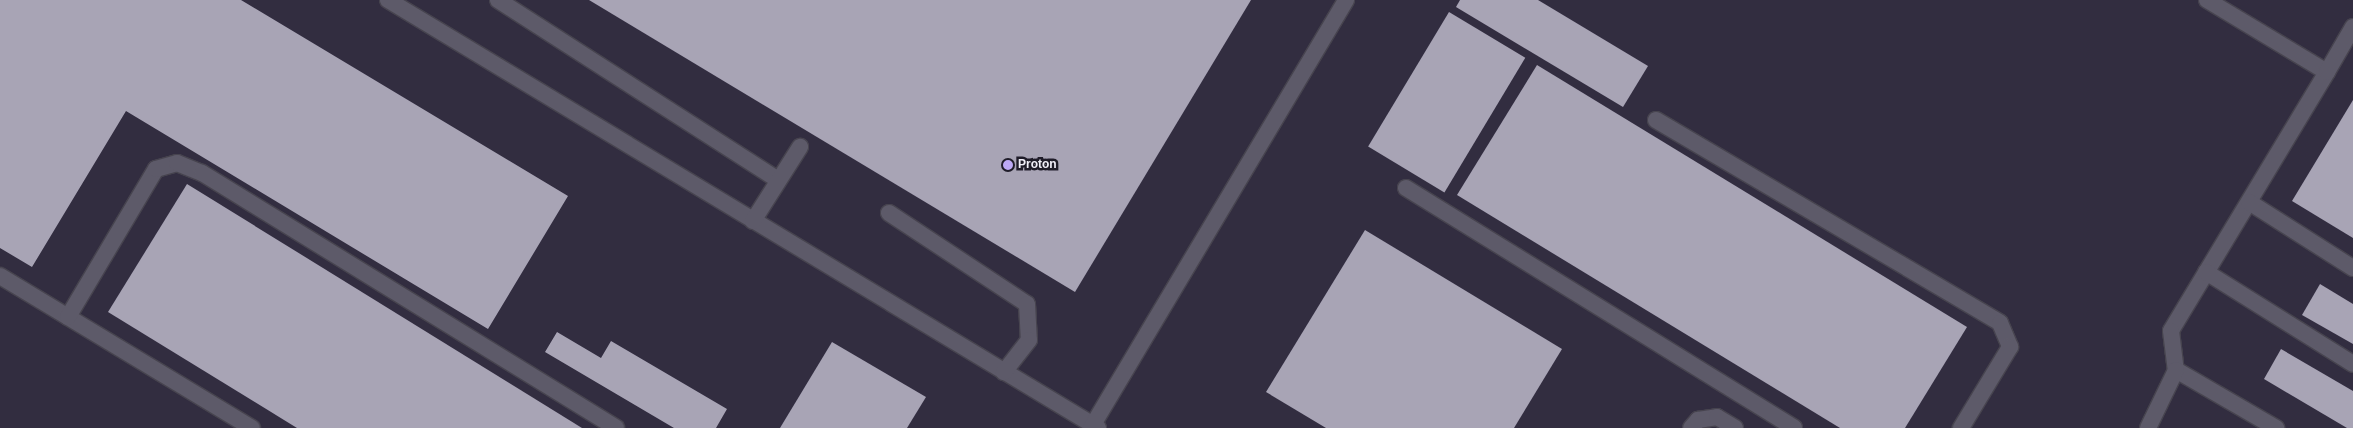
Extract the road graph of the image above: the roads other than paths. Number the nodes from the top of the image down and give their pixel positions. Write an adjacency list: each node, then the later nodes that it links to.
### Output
1 (388, 0): 13 (lane)
2 (498, 0): 9 (lane)
3 (1346, 0): 21 (lane)
4 (2207, 0): 6 (lane)
5 (2353, 27): 6 (lane)
6 (2327, 72): 11 (lane)
7 (1656, 120): 27 (lane)
8 (800, 147): 9 (lane)
9 (778, 180): 13 (lane)
10 (1406, 188): 26 (lane)
11 (2249, 202): 14 (lane); 15 (lane)
12 (889, 213): 20 (lane)
13 (753, 221): 20 (lane)
14 (2353, 268)
15 (2206, 272): 18 (lane); 19 (lane)
16 (0, 276): 17 (lane)
17 (68, 317): 22 (lane); 23 (lane)
18 (2353, 364)
19 (2176, 370): 28 (lane); 29 (lane)
20 (1004, 372): 21 (lane)
21 (1094, 427)
22 (252, 428)
23 (616, 428)
24 (1690, 428): 25 (lane)
25 (1735, 428)
26 (1794, 428)
27 (1961, 428)
28 (2148, 428)
29 (2276, 428)

